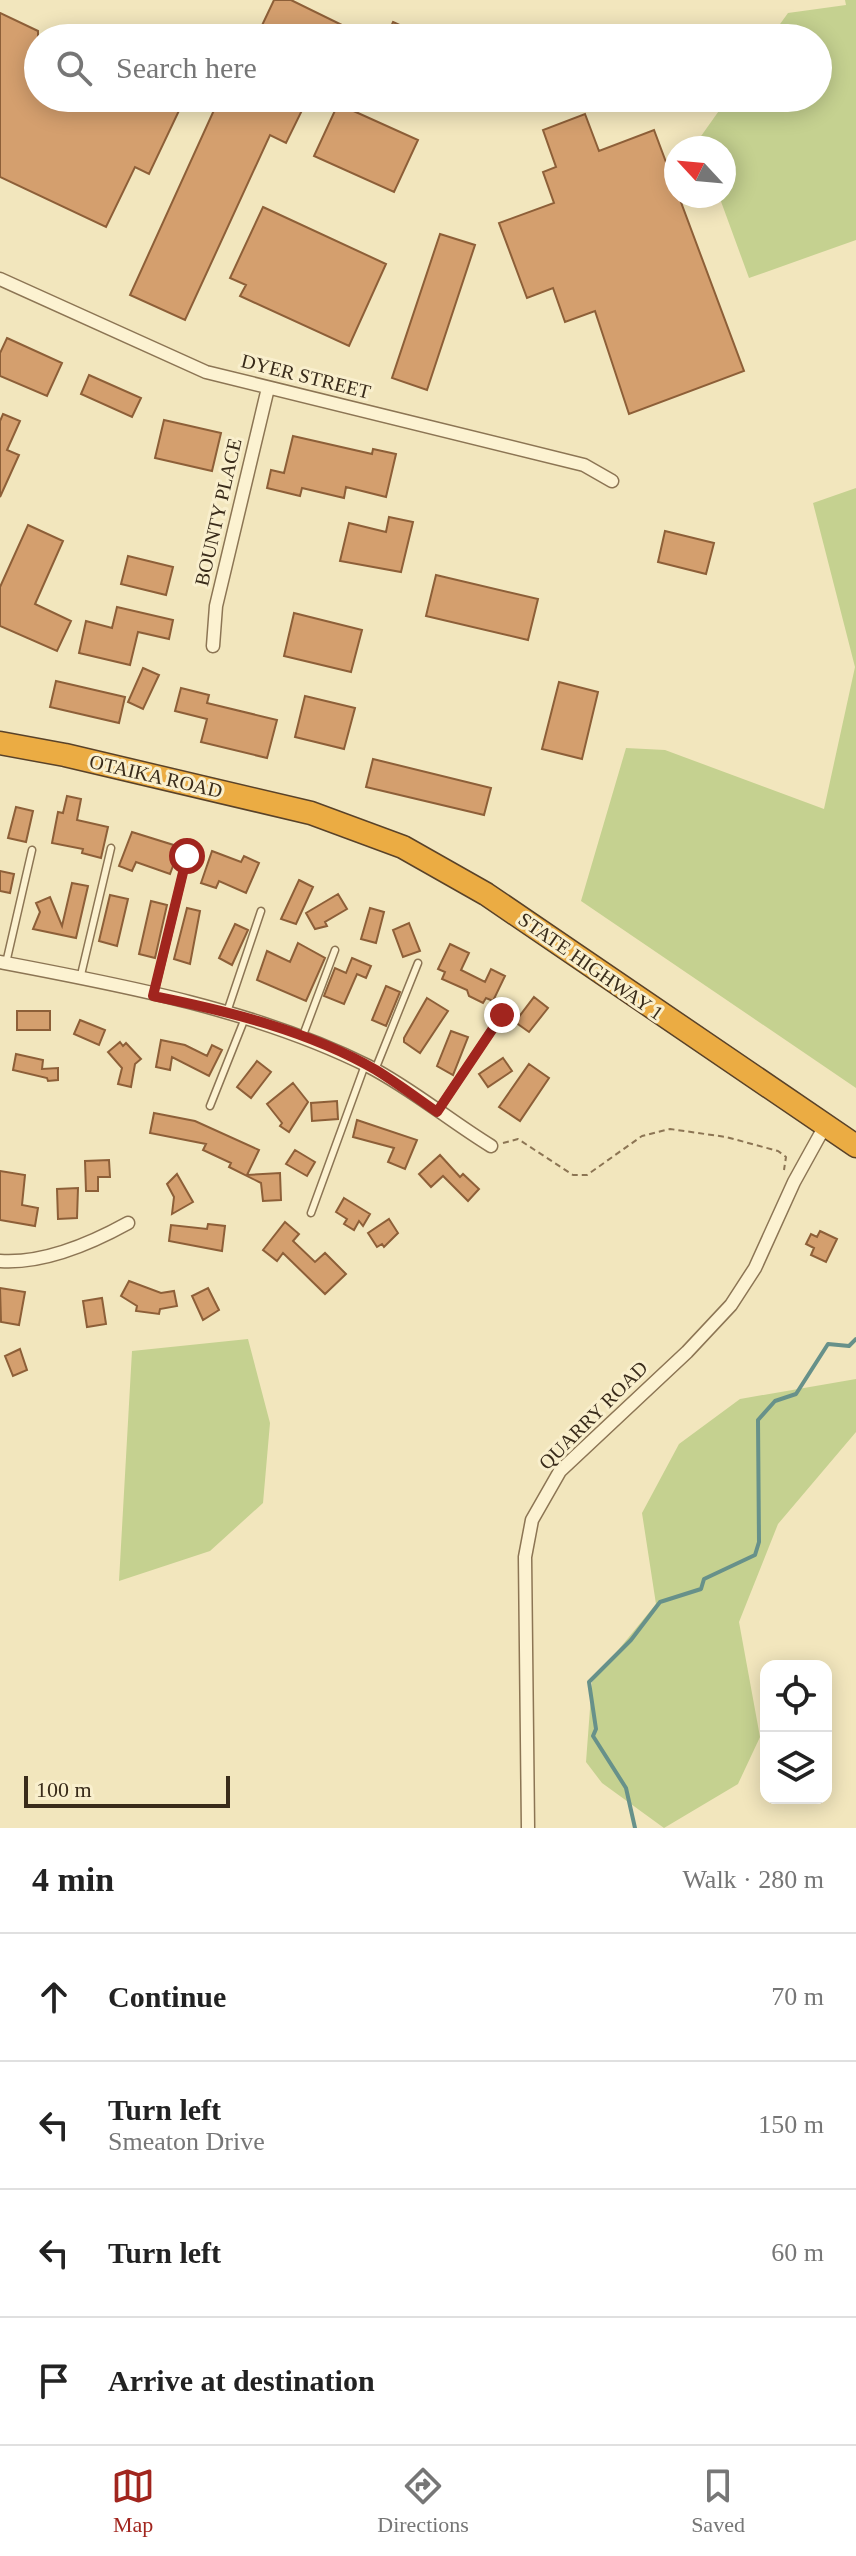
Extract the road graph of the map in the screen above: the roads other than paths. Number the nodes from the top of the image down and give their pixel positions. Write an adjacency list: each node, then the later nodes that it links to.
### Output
1 (0, 279): 2 (street, DYER STREET)
2 (268, 388): 3 (street, DYER STREET); 4 (street, BOUNTY PLACE)
3 (612, 481)
4 (213, 646)
5 (0, 743): 6 (highway, OTAIKA ROAD)
6 (311, 813): 23 (highway, STATE HIGHWAY 1)
7 (111, 848): 14 (lane)
8 (32, 850): 12 (lane)
9 (187, 856): 15 (lane)
10 (261, 911): 16 (lane)
11 (335, 950): 19 (lane)
12 (3, 963): 14 (street)
13 (418, 963): 20 (lane)
14 (80, 979): 15 (street)
15 (153, 996): 16 (street)
16 (227, 1012): 18 (street)
17 (502, 1015): 22 (lane)
18 (245, 1018): 19 (street); 21 (lane)
19 (302, 1038): 20 (street)
20 (370, 1067): 22 (street); 26 (lane)
21 (210, 1106)
22 (437, 1112): 24 (street)
23 (826, 1124): 25 (highway, STATE HIGHWAY 1); 29 (street, QUARRY ROAD)
24 (491, 1146)
25 (856, 1146)
26 (311, 1213)
27 (128, 1223): 28 (street)
28 (0, 1261)
29 (528, 1828)

